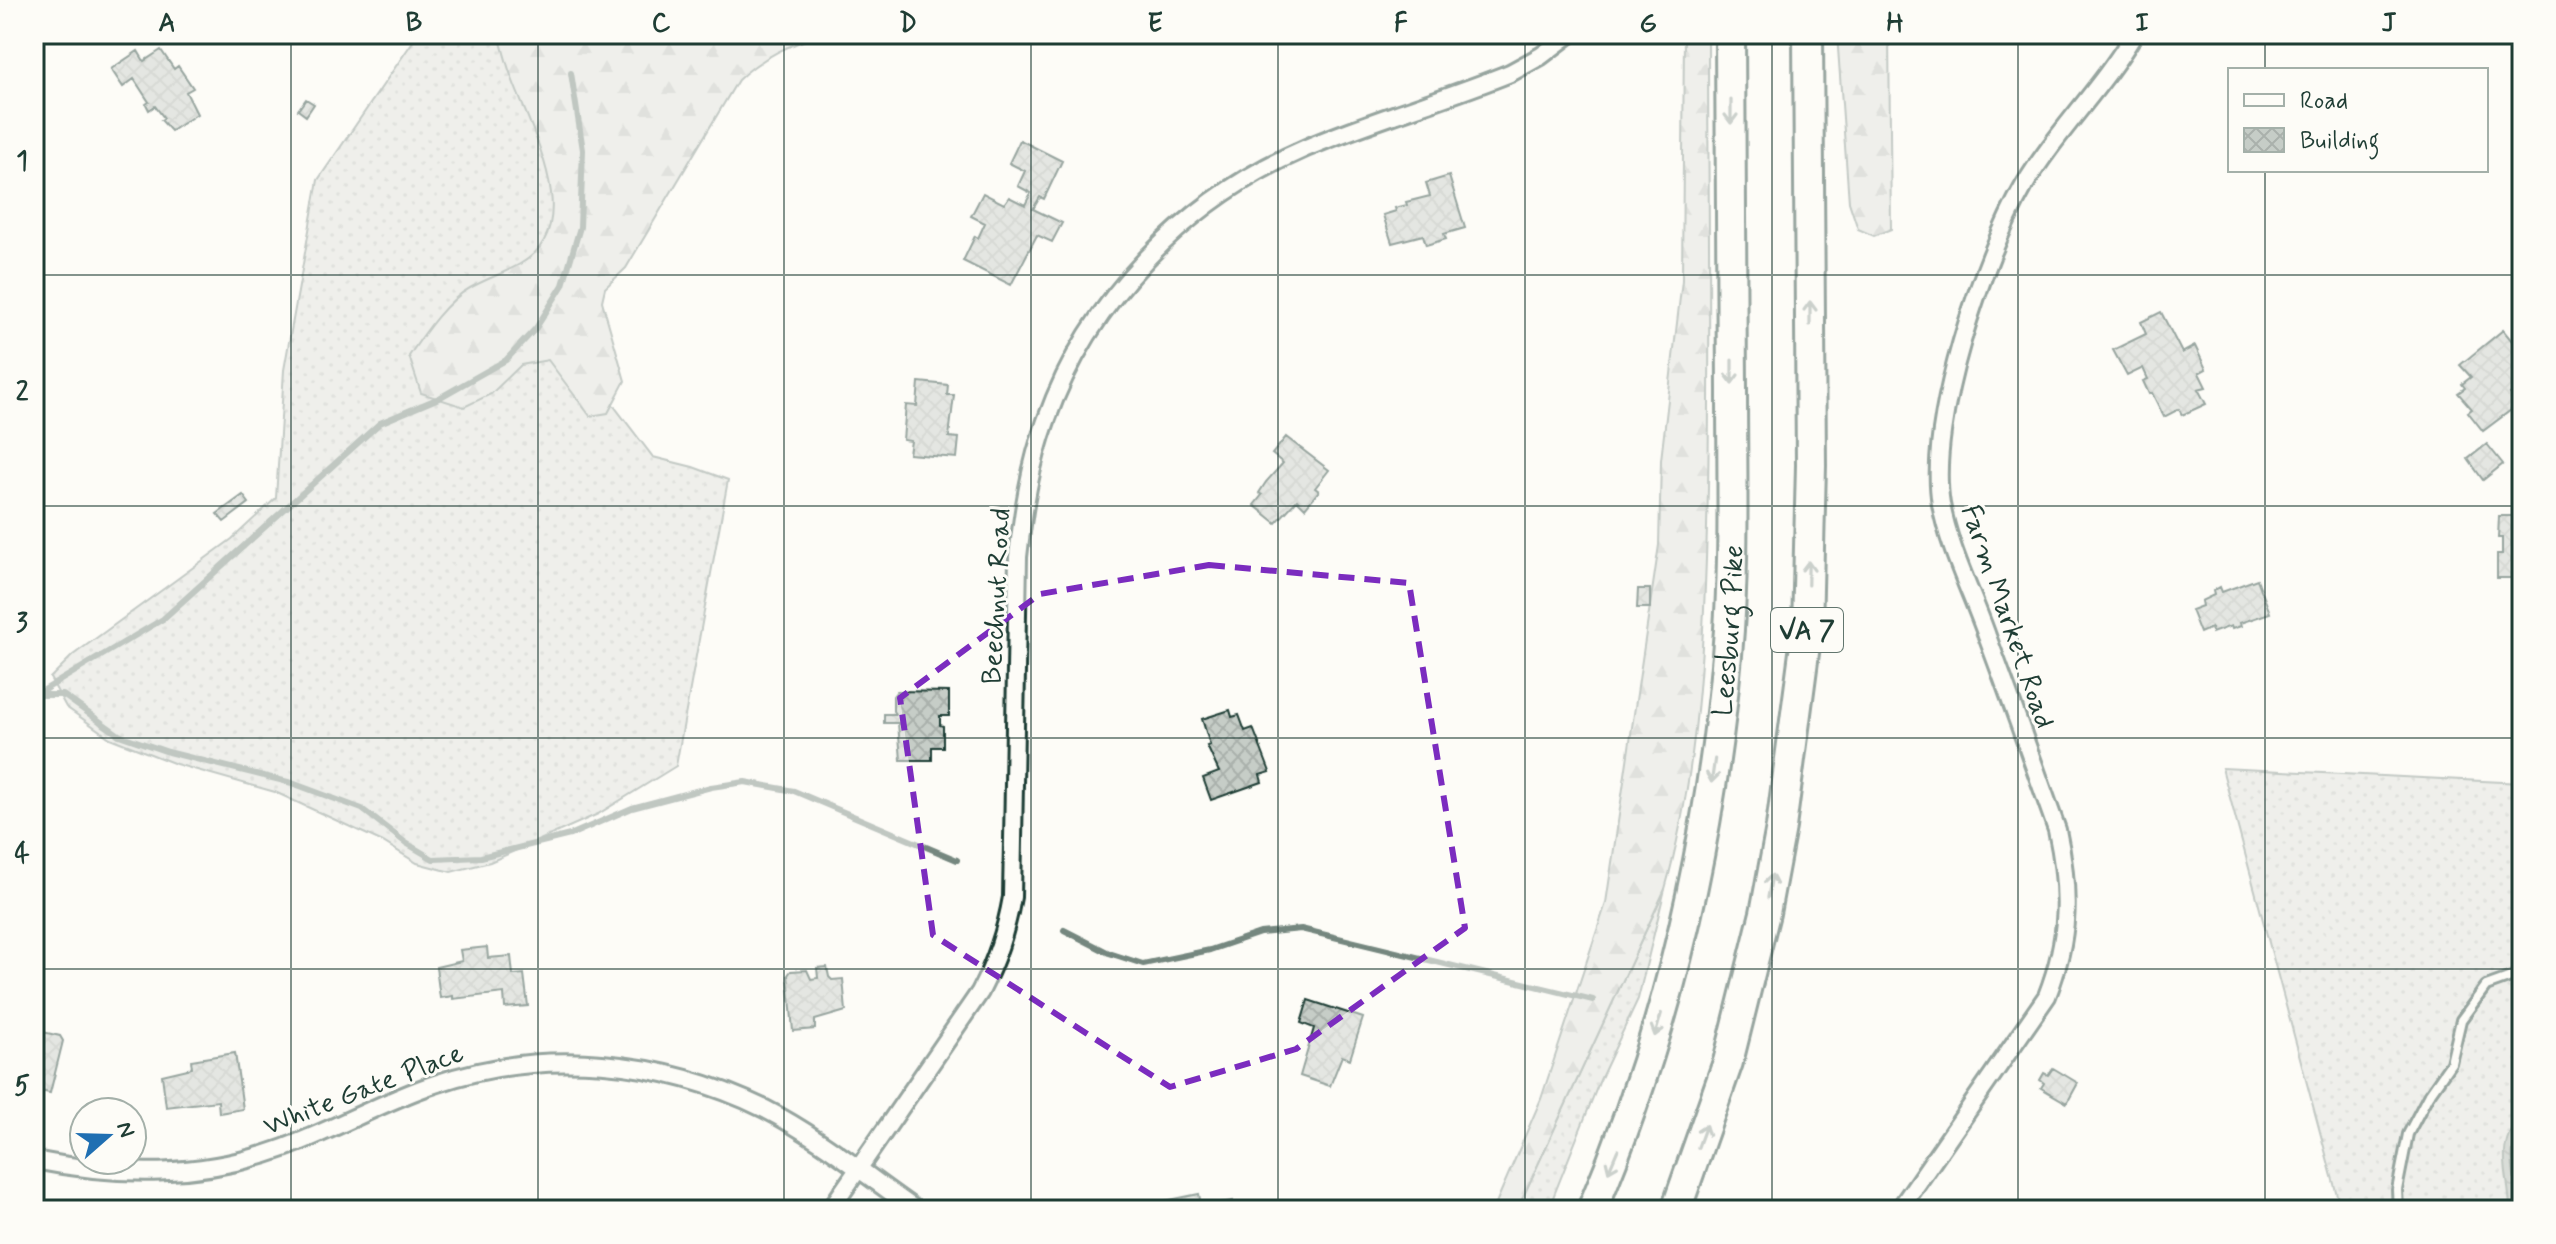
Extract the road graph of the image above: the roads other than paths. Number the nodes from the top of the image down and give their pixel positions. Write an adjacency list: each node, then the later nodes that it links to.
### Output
1 (1570, 34): 7 (street, Beechnut Road)
2 (1730, 34): 10 (highway, Leesburg Pike / VA 7, one-way to 10)
3 (1808, 34): 11 (highway, VA 7, one-way to 3)
4 (2134, 34): 12 (street, Farm Market Road)
5 (2522, 973): 13 (lane)
6 (34, 1160): 7 (street, White Gate Place)
7 (858, 1170): 8 (street, Beechnut Road); 9 (street, White Gate Place)
8 (830, 1210)
9 (916, 1210)
10 (1592, 1210)
11 (1676, 1210)
12 (1899, 1210)
13 (2398, 1210)

